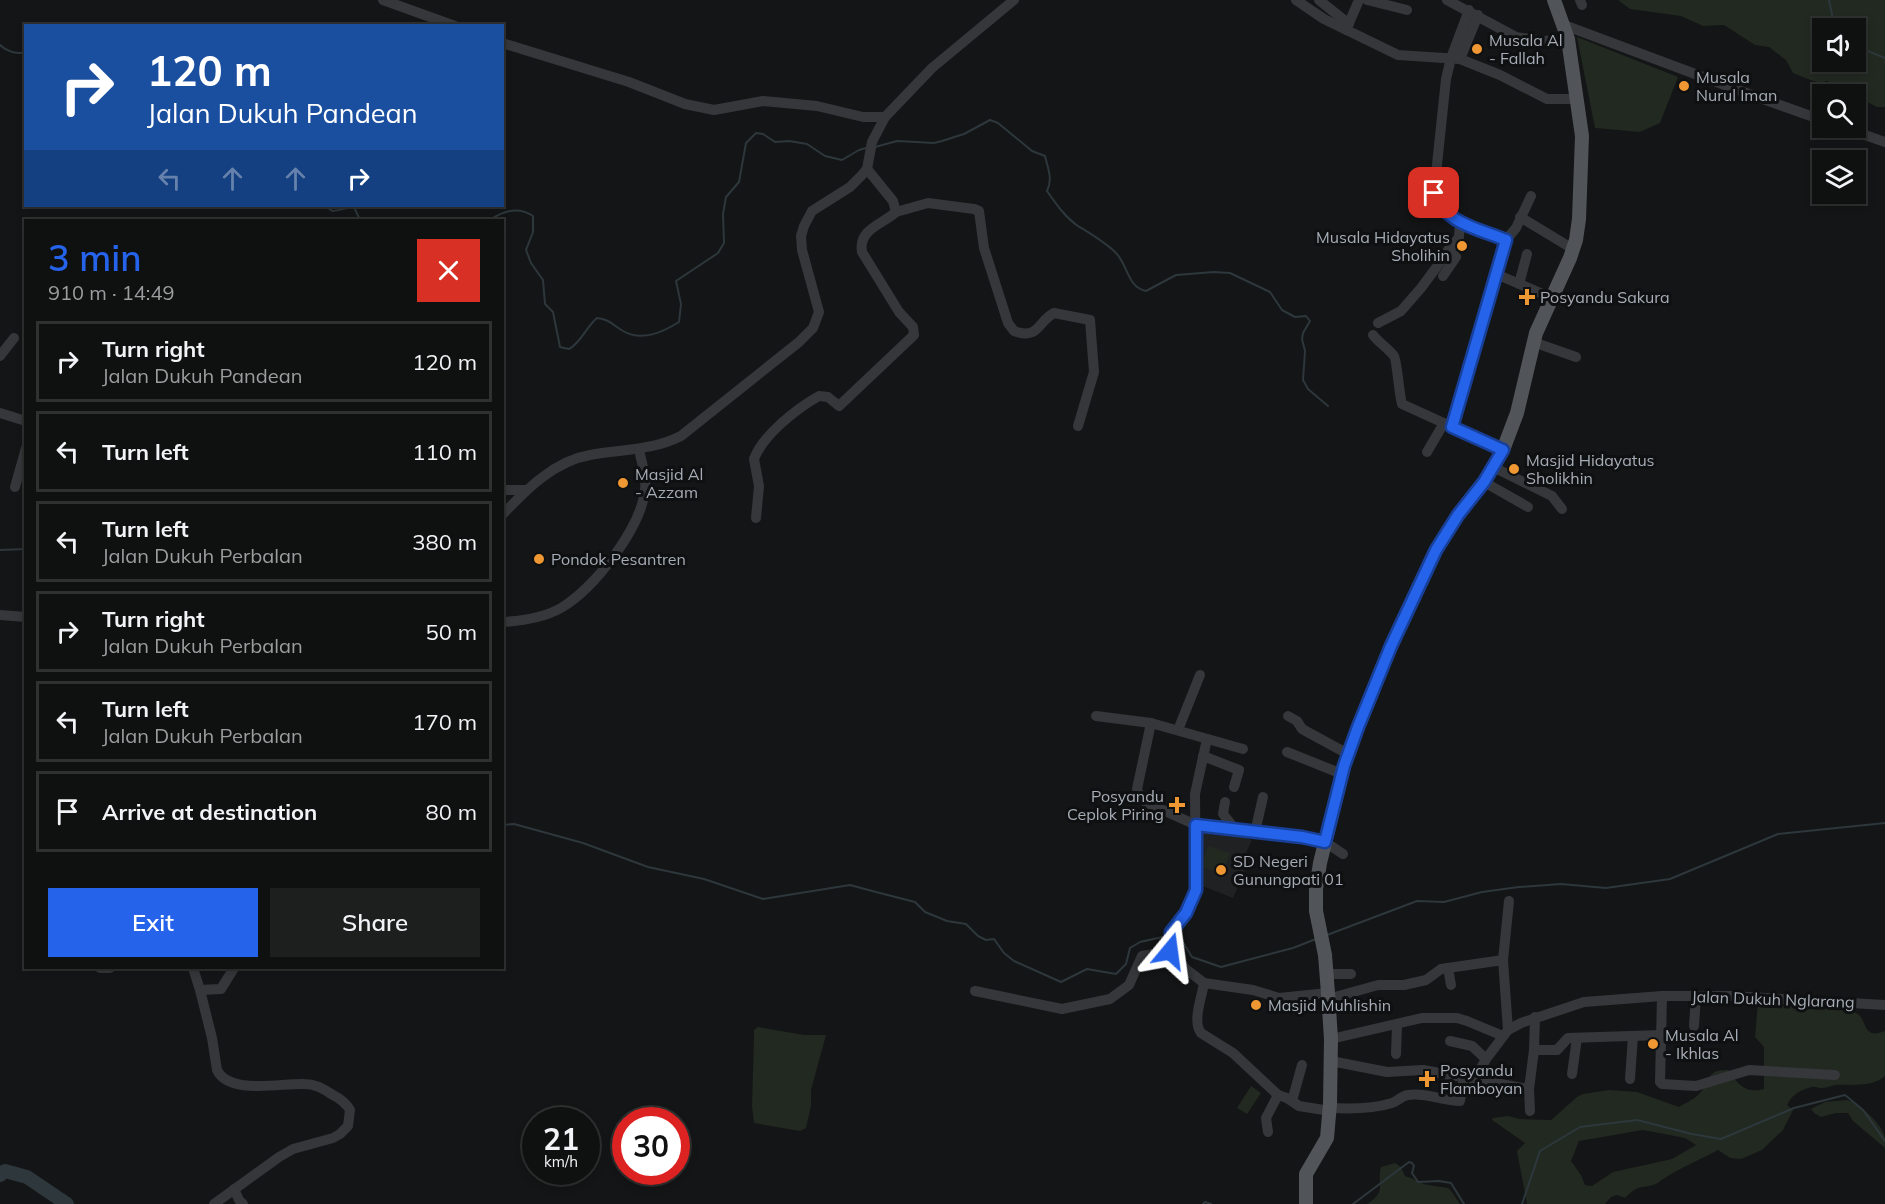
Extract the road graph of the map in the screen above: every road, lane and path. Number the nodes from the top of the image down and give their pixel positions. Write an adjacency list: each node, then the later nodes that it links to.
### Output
1 (383, 0): 11 (street)
2 (1014, 0): 19 (street)
3 (1296, 0): 13 (street)
4 (1319, 0): 13 (street)
5 (1359, 0): 13 (street)
6 (1367, 0): 10 (street)
7 (1447, 0): 9 (street)
8 (1554, 0): 12 (main road)
9 (1468, 8): 14 (street); 16 (street)
10 (1407, 10)
11 (449, 24)
12 (1564, 25): 14 (main road); 18 (street)
13 (1348, 27): 16 (street)
14 (1568, 39): 17 (main road)
15 (504, 44): 19 (street)
16 (1455, 58): 17 (street); 26 (street)
17 (1578, 99): 28 (main road)
18 (1812, 116)
19 (885, 117): 22 (street)
20 (1866, 135): 21 (street)
21 (1885, 142)
22 (867, 169): 24 (street); 45 (street)
23 (1531, 196): 25 (street)
24 (896, 212): 44 (street); 57 (street)
25 (1520, 217): 27 (street); 28 (street)
26 (1460, 222): 27 (street); 29 (street)
27 (1506, 240): 31 (street)
28 (1574, 249): 34 (main road)
29 (1448, 250): 32 (street); 35 (street)
30 (1527, 254): 33 (street)
31 (1496, 274): 33 (street); 43 (street)
32 (1443, 276)
33 (1519, 284): 34 (street)
34 (1552, 298): 38 (main road)
35 (1378, 323)
36 (1373, 334): 43 (street)
37 (14, 338): 39 (street)
38 (1533, 342): 40 (street); 46 (main road)
39 (0, 356)
40 (1576, 357)
41 (0, 412): 42 (street)
42 (24, 420)
43 (1448, 425): 46 (street); 47 (street)
44 (1078, 426)
45 (639, 448): 53 (street); 60 (street)
46 (1503, 450): 49 (main road)
47 (1427, 452)
48 (24, 455): 51 (street)
49 (1493, 467): 50 (main road); 55 (street)
50 (1484, 482): 54 (street); 69 (main road)
51 (15, 487)
52 (504, 490): 53 (street)
53 (526, 490): 56 (street)
54 (1528, 507)
55 (1562, 509)
56 (504, 513)
57 (756, 518)
58 (0, 615): 59 (street)
59 (24, 617)
60 (504, 622)
61 (1200, 675): 65 (street)
62 (1096, 716): 64 (street)
63 (1288, 716): 69 (street)
64 (1151, 723): 65 (street); 75 (street)
65 (1178, 730): 66 (street)
66 (1207, 739): 67 (street); 70 (street)
67 (1243, 749)
68 (1287, 752): 71 (street)
69 (1348, 754): 71 (main road)
70 (1203, 756): 72 (street); 75 (street)
71 (1342, 774): 78 (main road)
72 (1234, 787)
73 (1263, 797): 77 (street)
74 (1225, 802): 76 (street)
75 (1196, 825): 76 (street); 81 (street)
76 (1231, 830): 77 (street)
77 (1255, 832): 78 (street)
78 (1325, 842): 79 (street); 86 (main road)
79 (1343, 854)
80 (1509, 901): 82 (street)
81 (1170, 951): 88 (street); 91 (street)
82 (1503, 960): 83 (street); 99 (street)
83 (1448, 968): 89 (street); 92 (street)
84 (193, 969): 90 (street)
85 (233, 969): 90 (street)
86 (1325, 974): 87 (street); 92 (main road)
87 (1351, 974)
88 (1204, 983): 92 (street); 115 (street)
89 (1451, 985)
90 (200, 990): 120 (street)
91 (975, 991)
92 (1328, 996): 103 (main road)
93 (1662, 996): 94 (street, Jalan Dukuh Nglarang); 96 (street, Jalan Dukuh Nglarang); 100 (street)
94 (1696, 996): 95 (street, Jalan Dukuh Nglarang); 98 (street)
95 (1885, 1005)
96 (1535, 1017): 99 (street, Jalan Dukuh Nglarang); 105 (street)
97 (1397, 1025): 99 (street); 103 (street); 106 (street)
98 (1694, 1026)
99 (1506, 1033): 107 (street, Jalan Dukuh Nglarang)
100 (1660, 1035): 101 (street); 111 (street)
101 (1633, 1036): 102 (street); 113 (street)
102 (1577, 1038): 105 (street); 110 (street)
103 (1331, 1039): 108 (main road)
104 (1450, 1041): 107 (street)
105 (1534, 1050): 114 (street)
106 (1396, 1054)
107 (1486, 1059): 112 (street, Jalan Dukuh Nglarang)
108 (1331, 1060): 112 (street); 117 (main road)
109 (1302, 1065): 116 (street)
110 (1572, 1074)
111 (1835, 1074)
112 (1470, 1078): 114 (street); 117 (street, Jalan Dukuh Nglarang)
113 (1630, 1079)
114 (1529, 1089): 118 (street)
115 (1278, 1095): 116 (street); 119 (street)
116 (1292, 1101): 117 (street)
117 (1330, 1110): 123 (main road)
118 (1530, 1111)
119 (1268, 1132)
120 (234, 1189): 121 (street); 122 (street)
121 (214, 1204)
122 (243, 1204)
123 (1306, 1204)

